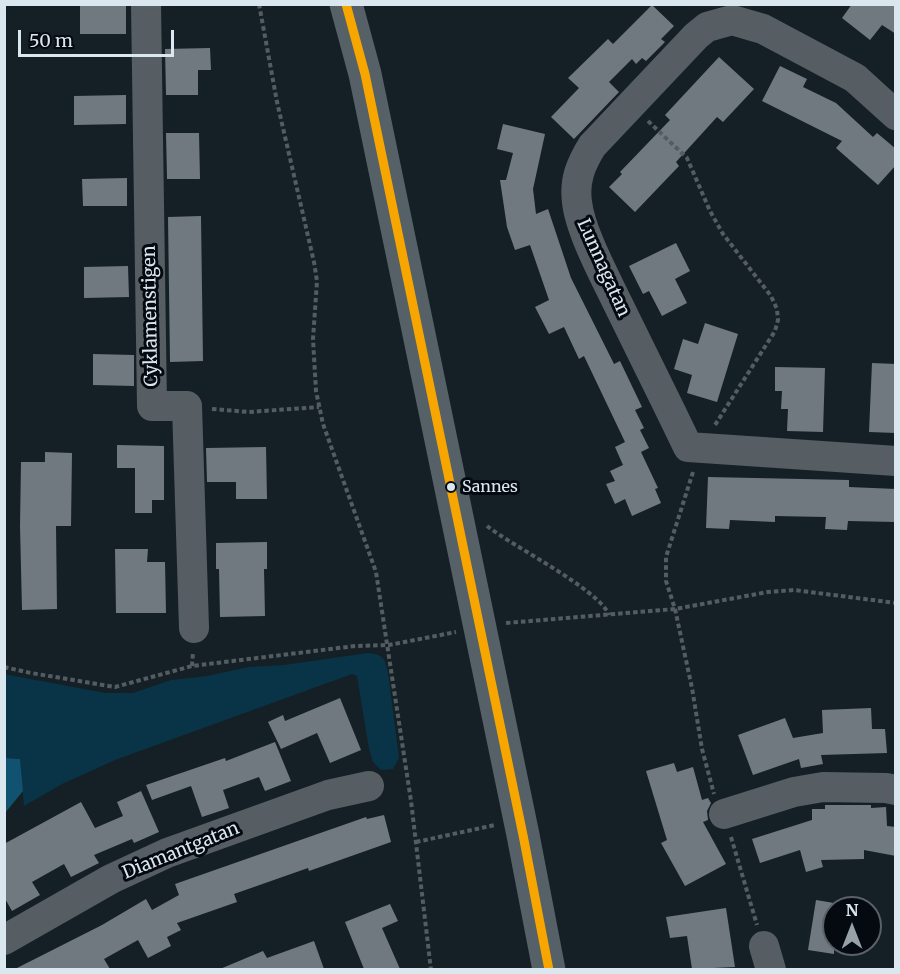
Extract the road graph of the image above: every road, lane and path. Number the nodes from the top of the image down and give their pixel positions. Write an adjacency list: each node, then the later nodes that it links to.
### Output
1 (146, 4): 6 (street, Cyklamenstigen)
2 (259, 4): 7 (path)
3 (346, 4): 27 (main road)
4 (631, 105): 5 (street, Lunnagatan); 8 (street, Lunnagatan); 8 (path)
5 (896, 116)
6 (187, 406): 7 (path); 15 (street)
7 (318, 407): 17 (path)
8 (700, 449): 9 (street); 12 (path)
9 (896, 461)
10 (482, 518): 13 (path)
11 (896, 603): 12 (path)
12 (675, 609): 13 (path); 21 (path)
13 (609, 615): 14 (path)
14 (506, 623)
15 (194, 628)
16 (461, 632): 17 (path)
17 (388, 645): 18 (path); 23 (path)
18 (4, 667)
19 (892, 783): 21 (street)
20 (369, 786): 24 (street, Diamantgatan)
21 (724, 814): 25 (path)
22 (501, 824): 23 (path)
23 (416, 842): 26 (path)
24 (4, 940)
25 (767, 958)
26 (431, 969)
27 (549, 969)

